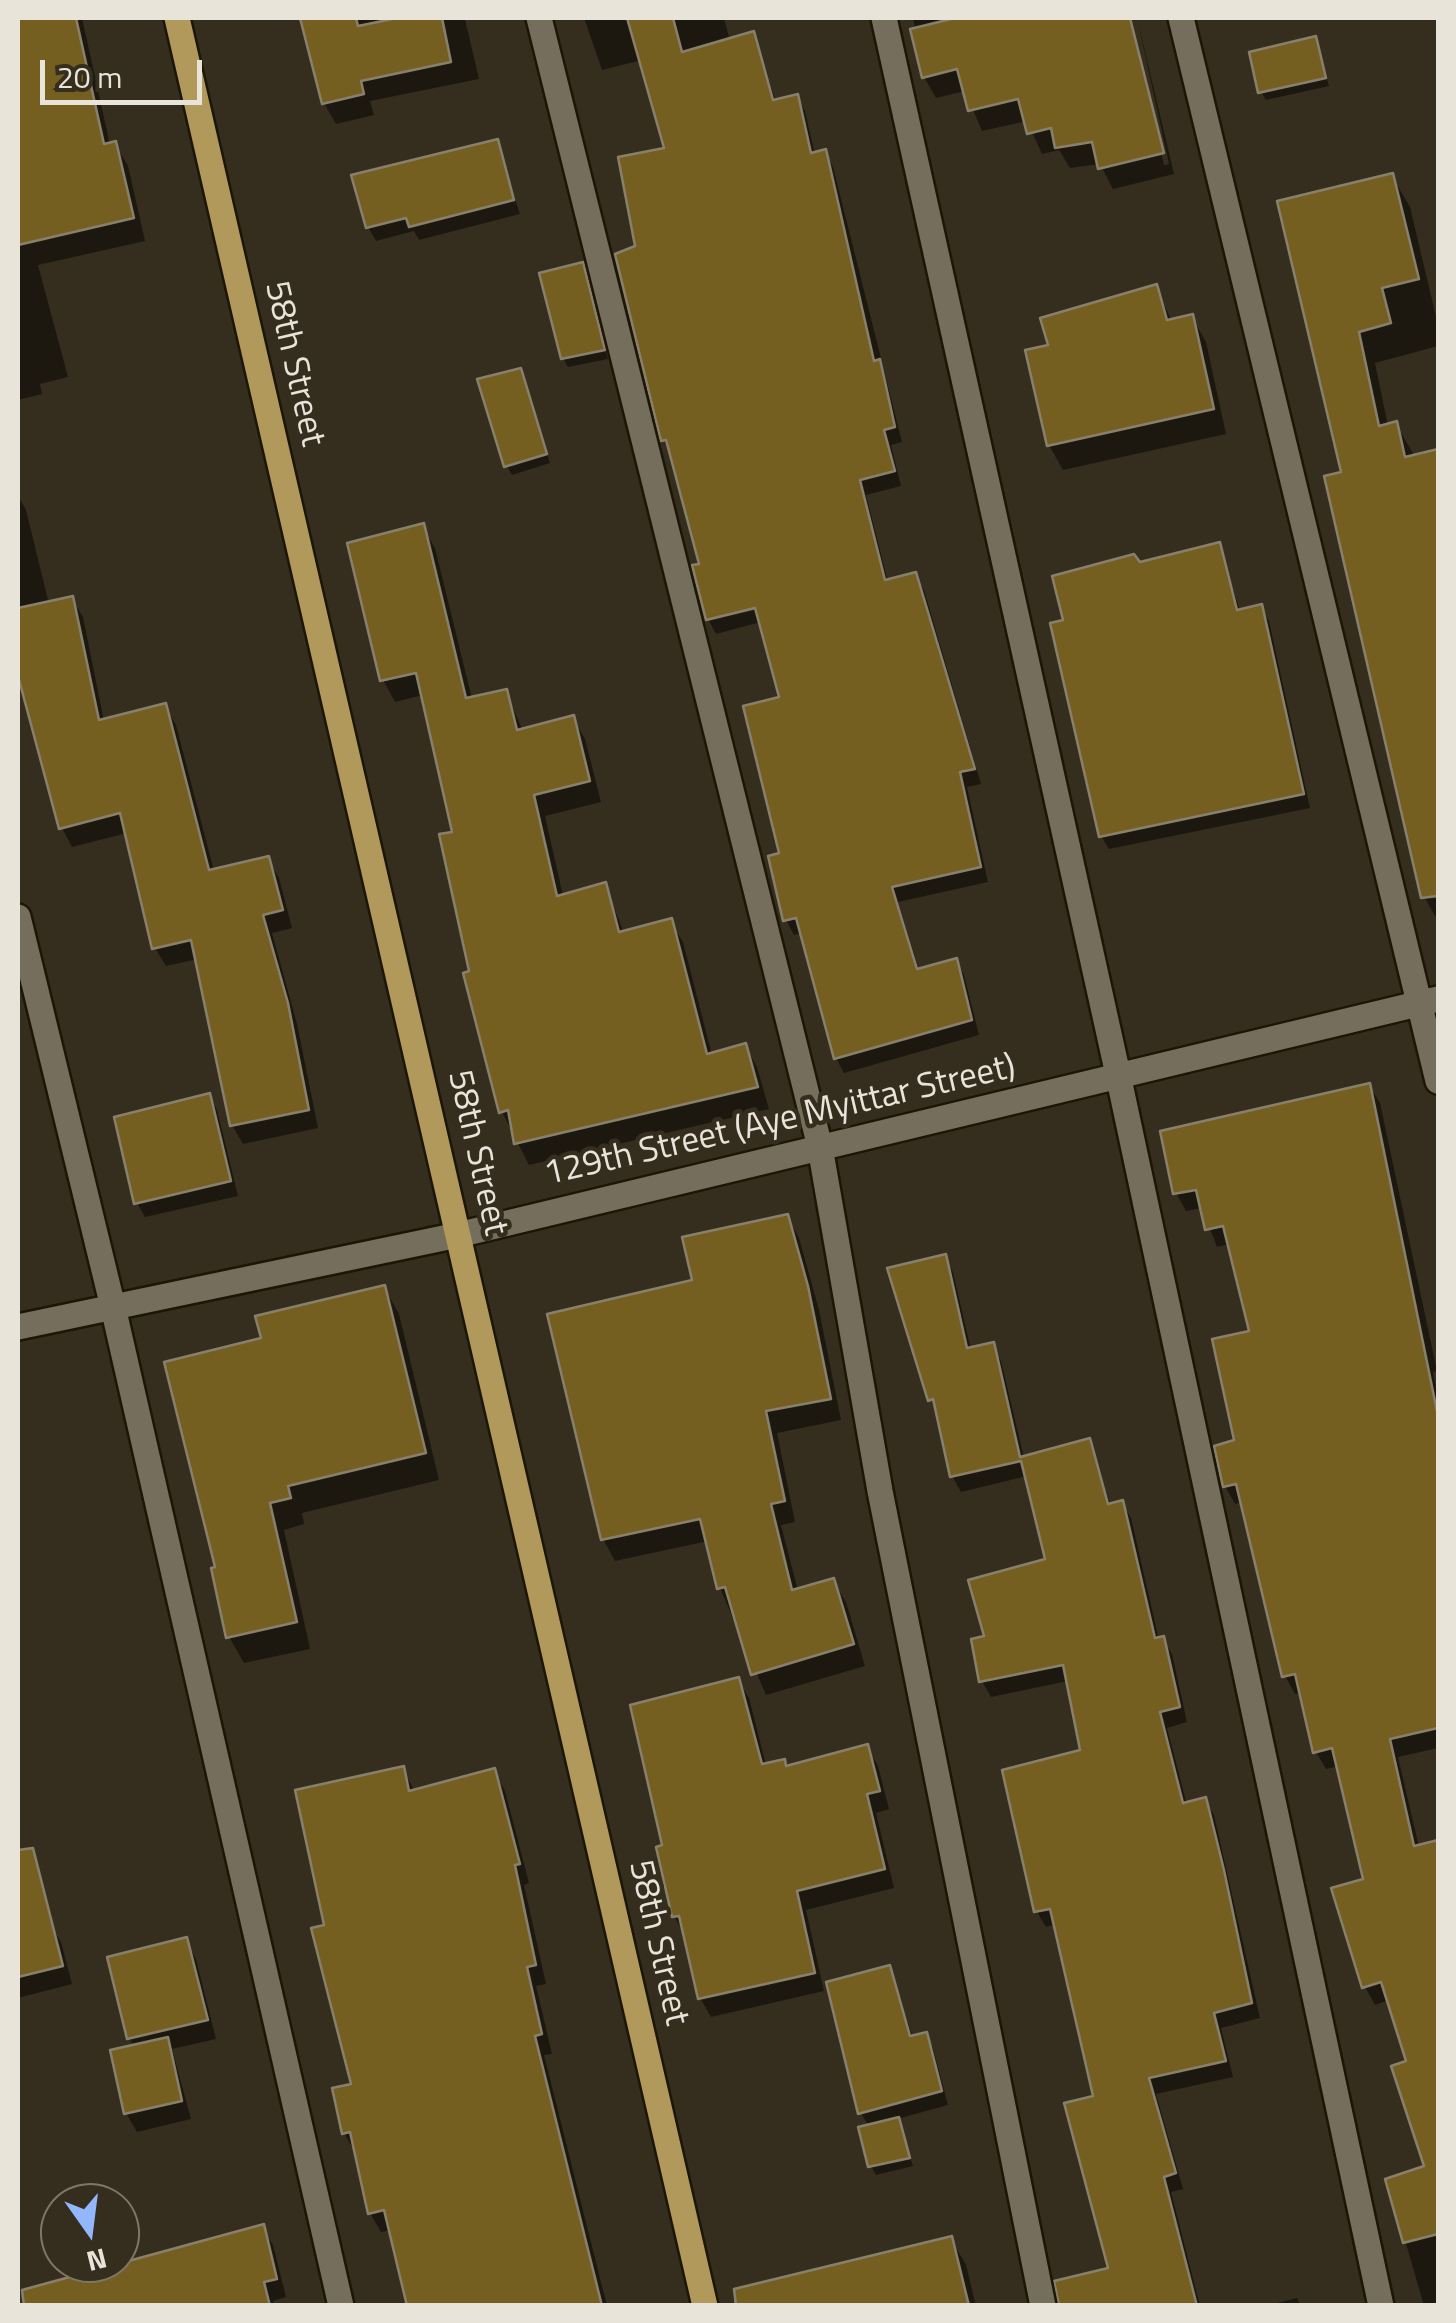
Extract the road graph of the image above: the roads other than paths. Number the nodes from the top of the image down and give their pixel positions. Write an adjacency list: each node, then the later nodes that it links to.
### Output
1 (177, 18): 10 (main road, 58th Street)
2 (539, 18): 9 (street)
3 (884, 18): 7 (street)
4 (1181, 18): 6 (street)
5 (18, 918): 11 (street)
6 (1431, 1001): 7 (street, 129th Street (Aye Myittar Street)); 8 (street)
7 (1119, 1079): 9 (street, 129th Street (Aye Myittar Street)); 16 (street)
8 (1438, 1081)
9 (820, 1147): 10 (street, 129th Street (Aye Myittar Street)); 15 (street)
10 (458, 1234): 11 (street, 129th Street (Aye Myittar Street)); 14 (main road, 58th Street)
11 (113, 1307): 12 (street, 129th Street (Aye Myittar Street)); 13 (street)
12 (18, 1326)
13 (341, 2306)
14 (704, 2306)
15 (1043, 2306)
16 (1381, 2306)

